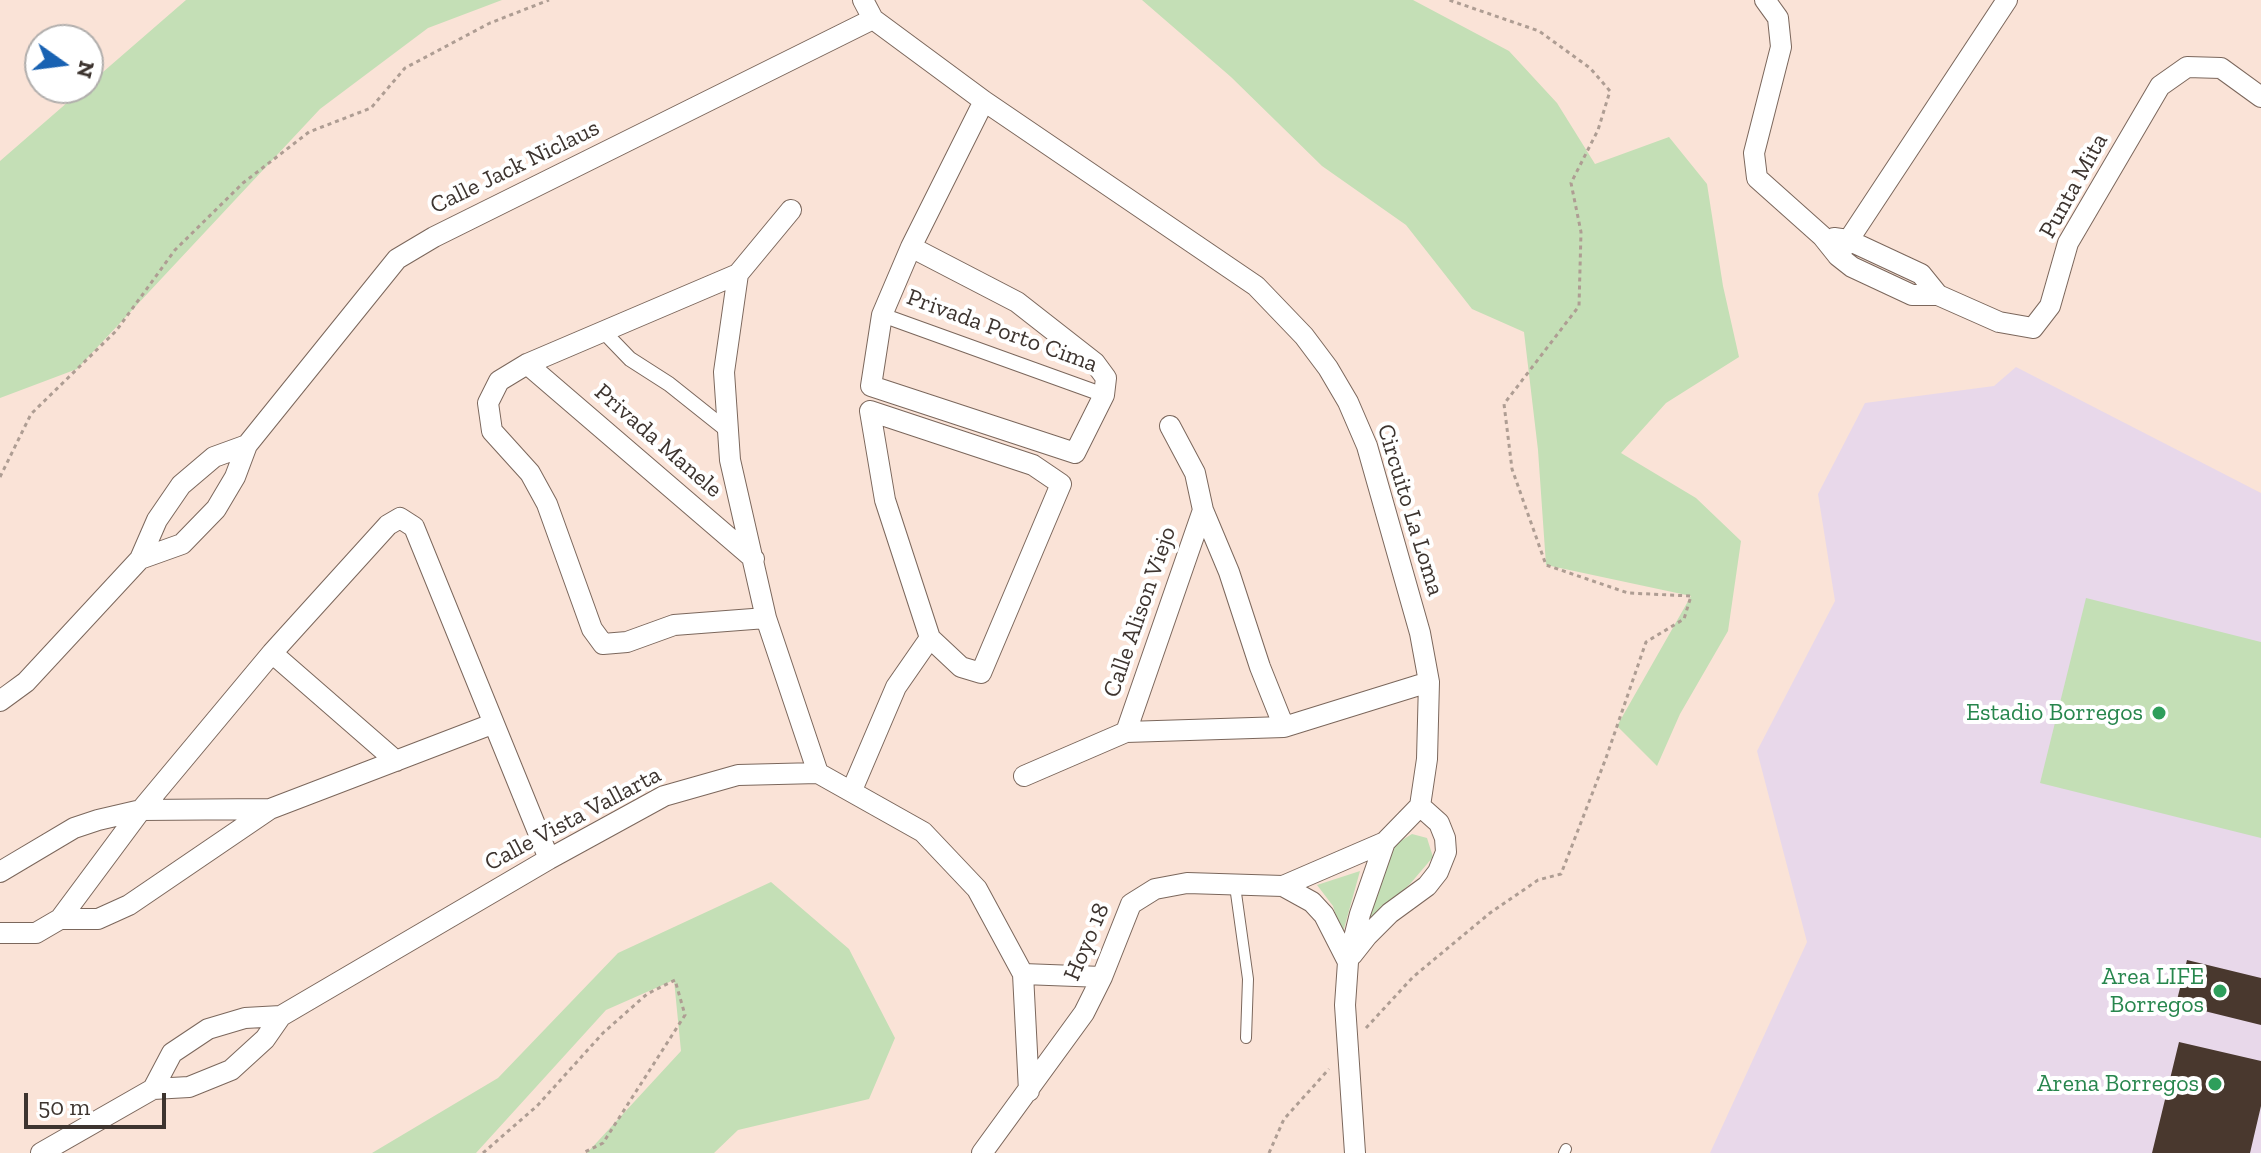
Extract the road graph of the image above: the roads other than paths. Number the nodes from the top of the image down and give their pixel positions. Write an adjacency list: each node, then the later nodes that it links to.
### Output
1 (863, 0): 4 (street, Circuito La Loma)
2 (1765, 0): 9 (street, Punta Mita)
3 (2007, 0): 9 (street)
4 (873, 19): 6 (street, Circuito La Loma); 17 (street, Calle Jack Niclaus)
5 (2261, 97): 9 (street, Punta Mita)
6 (984, 101): 8 (street, Privada Porto Cima); 24 (street, Circuito La Loma)
7 (791, 210): 10 (street)
8 (911, 247): 11 (street, Privada Porto Cima); 14 (street, Privada Porto Cima)
9 (1843, 248)
10 (738, 274): 12 (street); 16 (street, Privada Manele)
11 (882, 315): 14 (street, Privada Porto Cima); 14 (street, Privada Porto Cima)
12 (603, 331): 13 (street); 16 (street, Privada Manele)
13 (527, 364): 20 (street, Privada Manele); 21 (street)
14 (1104, 395)
15 (1170, 426): 18 (street, Calle Alison Viejo)
16 (728, 431): 20 (street, Privada Manele)
17 (247, 445): 19 (street, Calle Jack Niclaus); 19 (street, Calle Jack Niclaus)
18 (1203, 510): 27 (street, Calle Alison Viejo); 28 (street, Calle Alison Viejo)
19 (140, 559): 25 (street, Calle Jack Niclaus)
20 (754, 559): 21 (street, Privada Manele)
21 (766, 618): 30 (street, Privada Manele)
22 (930, 638): 22 (street); 32 (street)
23 (272, 653): 26 (street); 29 (street); 35 (street)
24 (1429, 682): 27 (street, Calle Alison Viejo); 33 (street, Circuito La Loma)
25 (0, 701)
26 (492, 724): 29 (street); 37 (street)
27 (1284, 727): 28 (street, Calle Alison Viejo)
28 (1126, 732): 31 (street, Calle Alison Viejo)
29 (396, 761): 34 (street)
30 (818, 773): 32 (street, Calle Vista Vallarta); 37 (street, Calle Vista Vallarta)
31 (1024, 776)
32 (852, 790): 44 (street, Calle Vista Vallarta)
33 (1420, 806): 36 (street); 43 (street)
34 (270, 809): 35 (street); 41 (street)
35 (141, 810): 38 (street); 41 (street)
36 (1385, 842): 40 (street, Hoyo 18); 43 (street)
37 (549, 859): 46 (street, Calle Vista Vallarta)
38 (0, 872)
39 (1235, 886): 40 (street, Hoyo 18); 45 (street, Hoyo 18); 47 (lane)
40 (1283, 886): 43 (street)
41 (60, 919): 42 (street)
42 (0, 933)
43 (1348, 962): 52 (street)
44 (1023, 974): 45 (street); 49 (street, Calle Vista Vallarta)
45 (1102, 977): 49 (street, Hoyo 18)
46 (281, 1016): 48 (street, Calle Vista Vallarta); 48 (street, Calle Vista Vallarta)
47 (1246, 1038)
48 (153, 1089): 50 (street, Calle Vista Vallarta)
49 (1029, 1091): 51 (street, Hoyo 18)
50 (41, 1153)
51 (982, 1153)
52 (1355, 1153)

